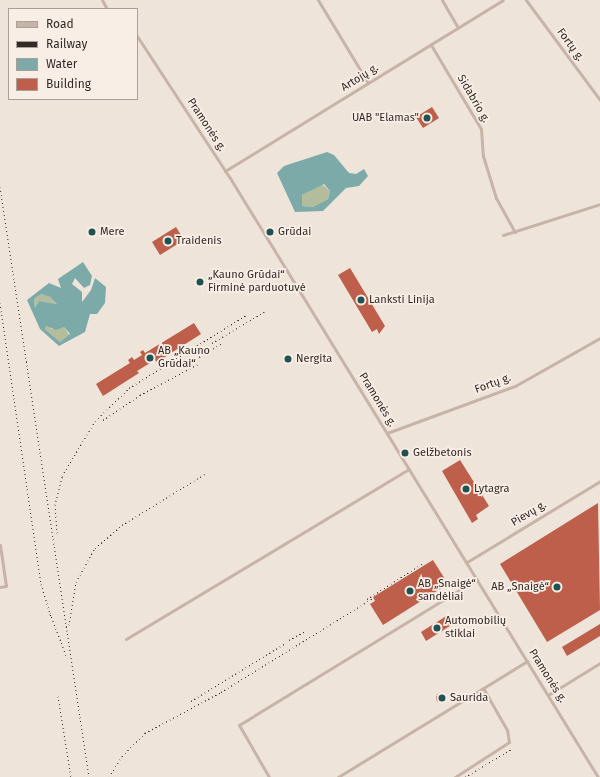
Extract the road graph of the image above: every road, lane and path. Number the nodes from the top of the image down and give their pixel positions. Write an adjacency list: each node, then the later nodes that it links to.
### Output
1 (318, 0): 8 (street)
2 (442, 0): 5 (street)
3 (503, 0): 5 (street, Artojų g.)
4 (526, 0): 9 (street, Fortų g.)
5 (458, 28): 7 (street, Artojų g.)
6 (138, 38): 10 (street, Pramonės g.)
7 (431, 45): 8 (street, Artojų g.); 12 (street, Sidabrio g.)
8 (368, 83): 10 (street, Artojų g.)
9 (600, 100)
10 (226, 171): 15 (street, Pramonės g.)
11 (600, 204): 12 (street)
12 (514, 232): 13 (street)
13 (503, 235)
14 (600, 338): 15 (street, Fortų g.)
15 (387, 433): 16 (street, Pramonės g.)
16 (409, 469): 19 (street, Pramonės g.); 22 (street)
17 (600, 481): 19 (street, Pievų g.)
18 (0, 544): 21 (street)
19 (467, 562): 20 (street, Pramonės g.)
20 (477, 579): 23 (street, Pramonės g.); 27 (street)
21 (0, 587)
22 (126, 639)
23 (527, 661): 25 (street); 26 (street, Pramonės g.)
24 (600, 663): 26 (street)
25 (483, 688): 28 (street); 29 (street)
26 (548, 695): 30 (street, Pramonės g.)
27 (269, 777)
28 (338, 777)
29 (455, 777)
30 (598, 777)

